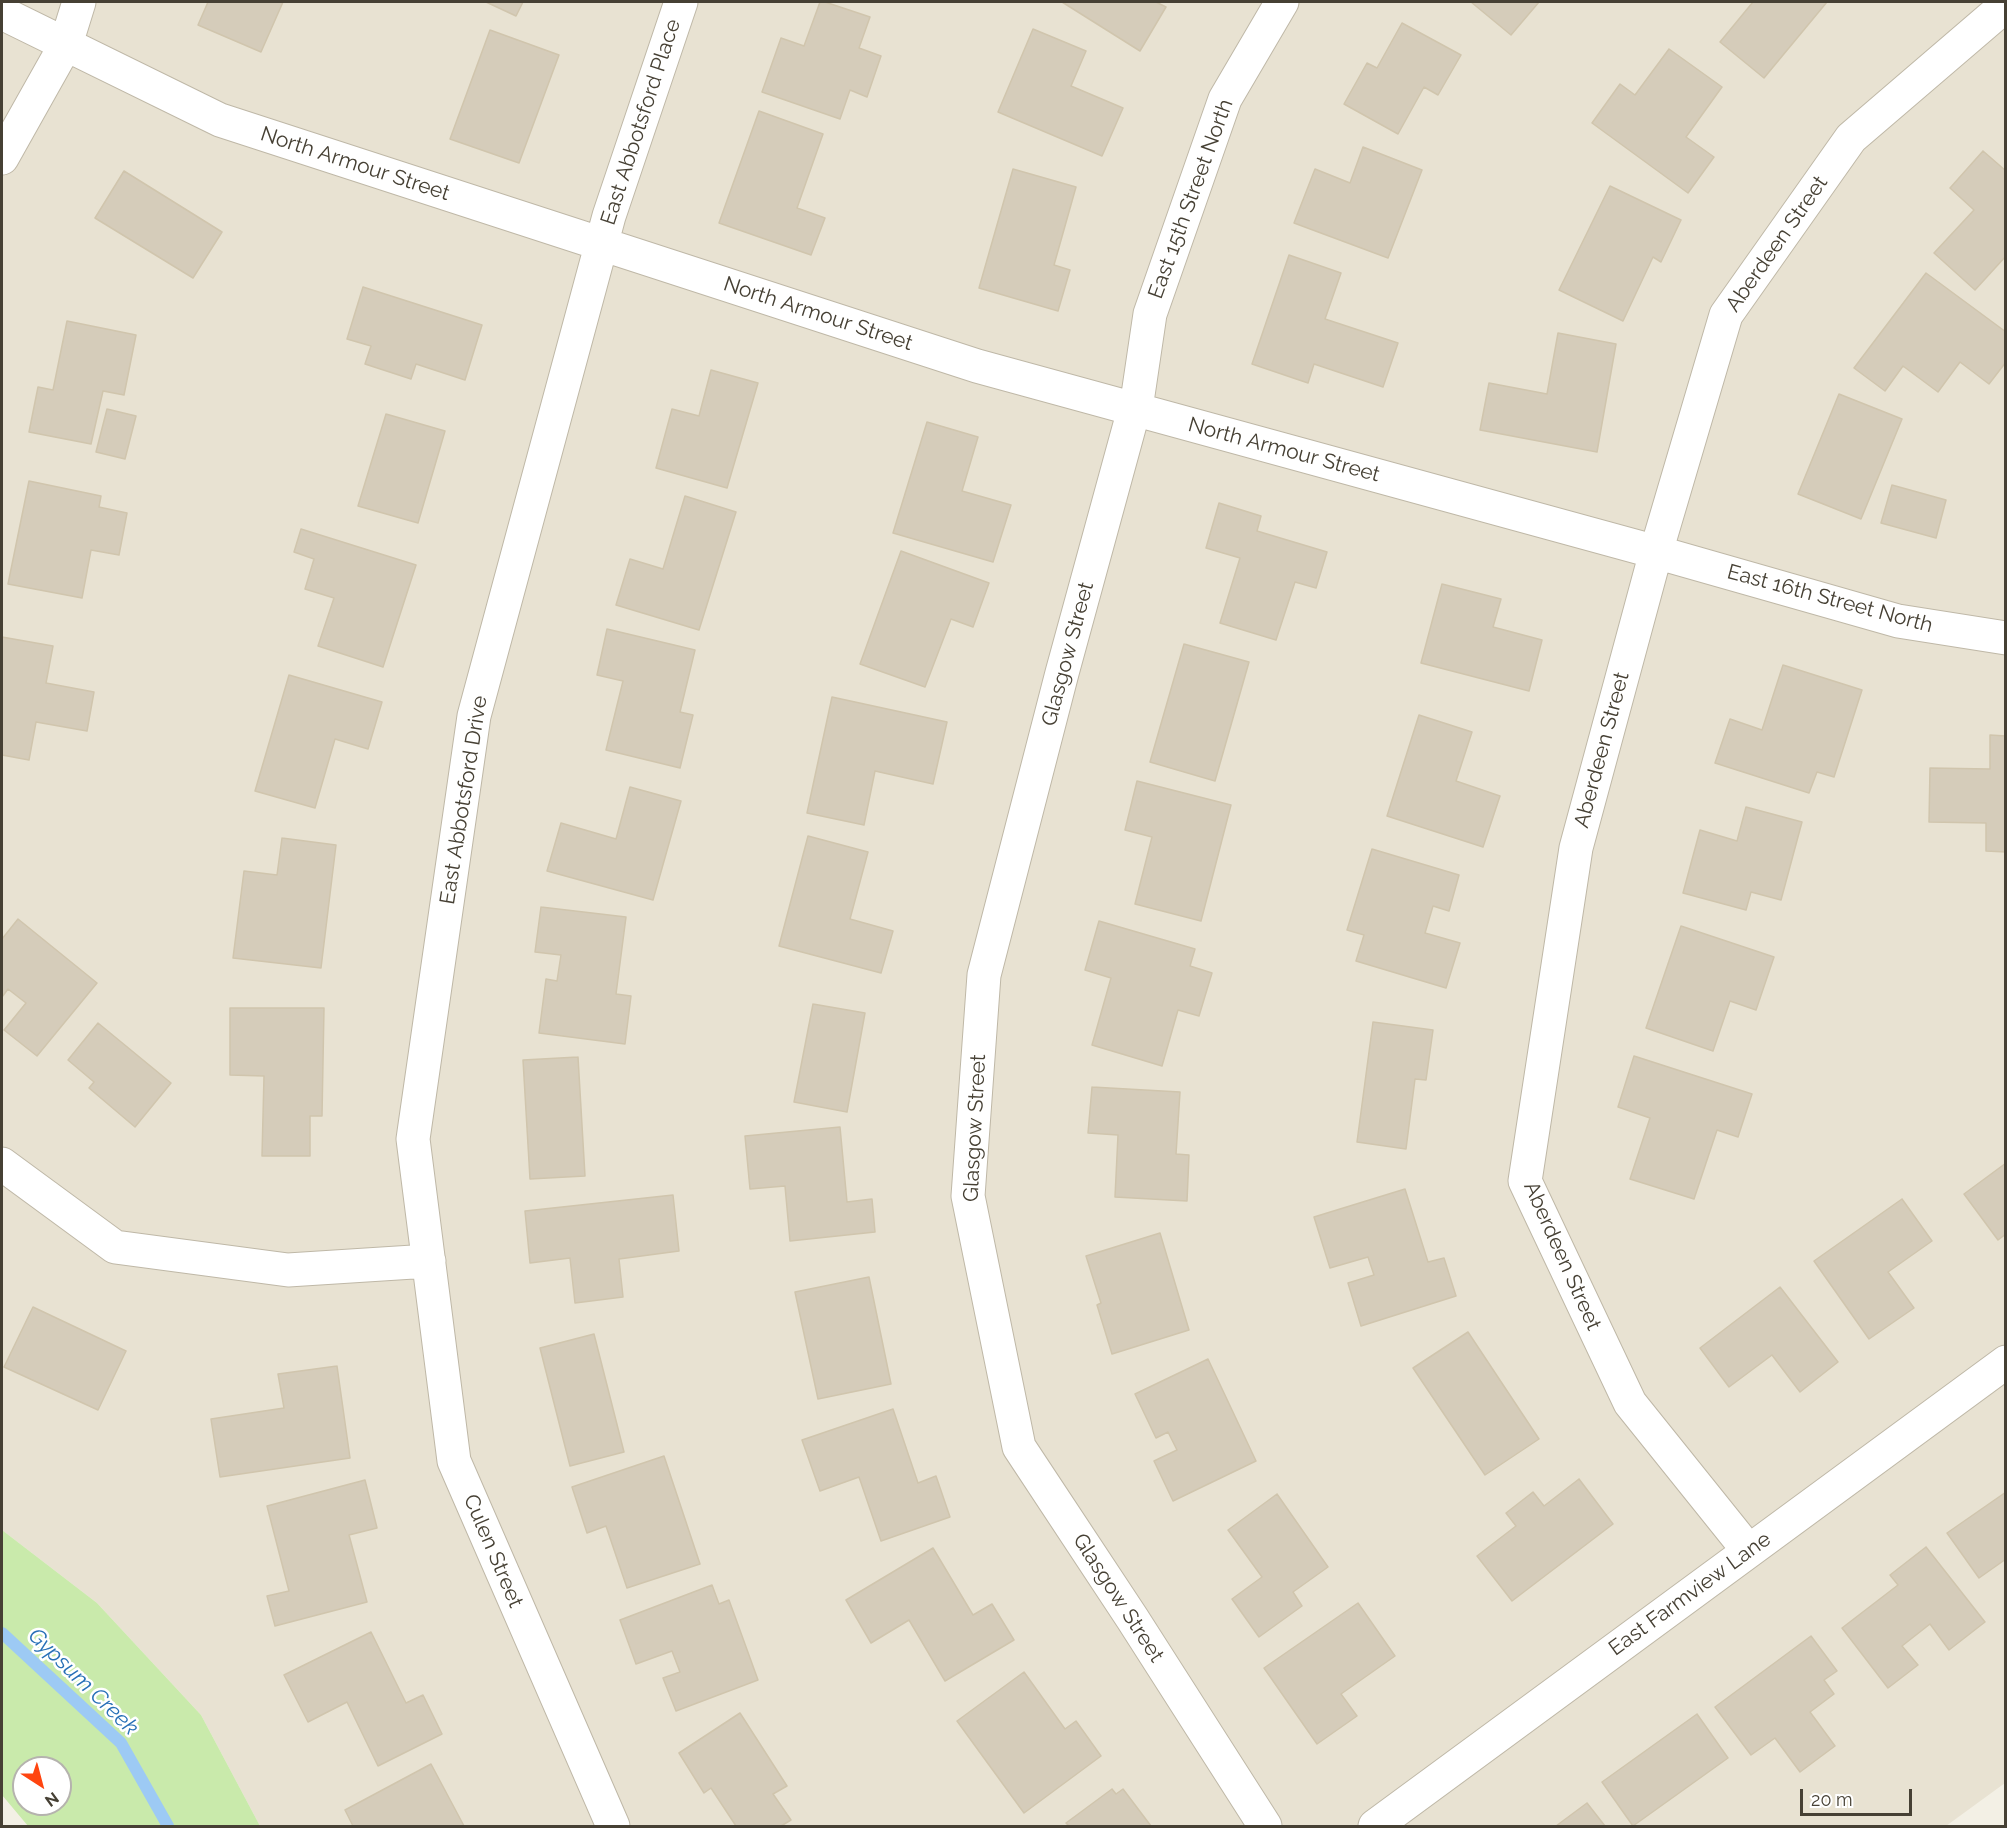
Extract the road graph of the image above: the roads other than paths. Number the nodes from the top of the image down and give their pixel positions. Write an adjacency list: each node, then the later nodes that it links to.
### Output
1 (80, 2): 6 (street)
2 (681, 2): 8 (street, East Abbotsford Place)
3 (1282, 2): 9 (street, East 15th Street North)
4 (2006, 5): 10 (street, Aberdeen Street)
5 (2, 13): 6 (street, North Armour Street)
6 (66, 44): 7 (street); 8 (street, North Armour Street)
7 (2, 158)
8 (602, 243): 9 (street, North Armour Street); 13 (street, East Abbotsford Drive)
9 (1135, 409): 10 (street, North Armour Street); 17 (street, Glasgow Street)
10 (1656, 552): 11 (street, East 16th Street North); 15 (street, Aberdeen Street)
11 (2006, 638)
12 (2, 1164): 13 (street)
13 (429, 1261): 16 (street, Culen Street)
14 (2006, 1362): 15 (street, East Farmview Lane)
15 (1748, 1550): 18 (street, East Farmview Lane)
16 (613, 1827)
17 (1265, 1827)
18 (1375, 1827)

